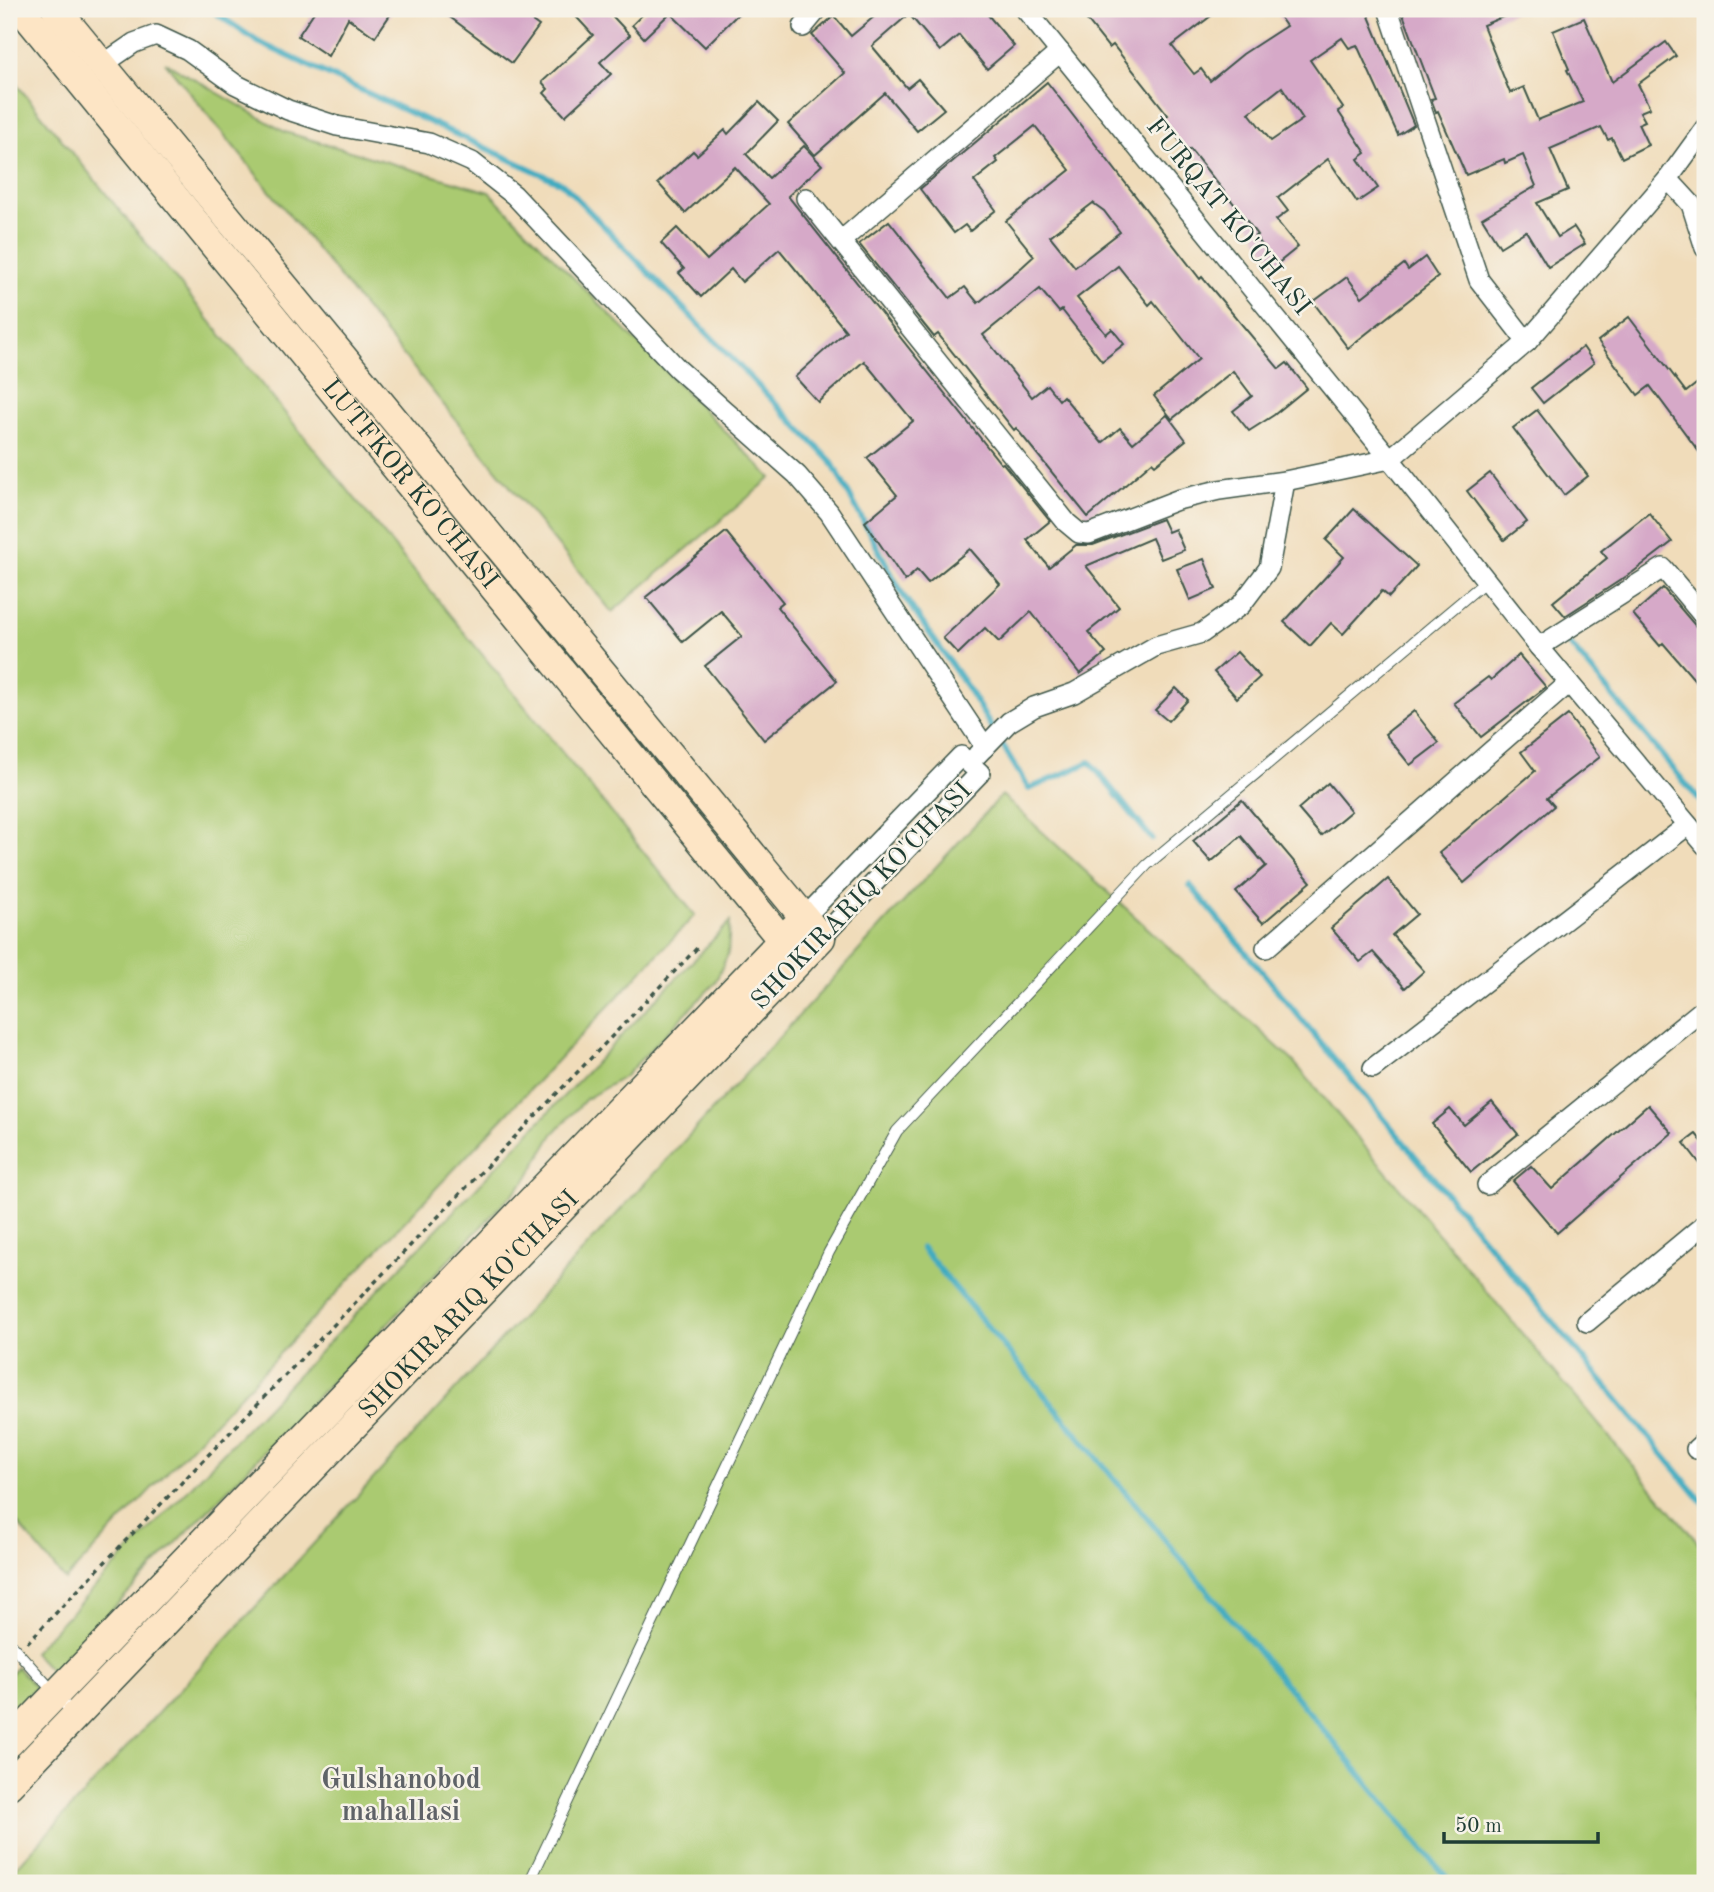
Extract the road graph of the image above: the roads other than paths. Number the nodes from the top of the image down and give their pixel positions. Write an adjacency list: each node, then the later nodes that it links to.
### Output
1 (21, 9): 26 (main road, LUTFKOR KO'CHASI)
2 (56, 9): 8 (main road, LUTFKOR KO'CHASI)
3 (818, 9): 6 (street)
4 (1025, 9): 7 (street, FURQAT KO'CHASI)
5 (1388, 9): 14 (street)
6 (803, 27)
7 (1060, 52): 12 (street); 15 (street, FURQAT KO'CHASI)
8 (102, 65): 21 (street); 24 (main road, LUTFKOR KO'CHASI)
9 (1705, 128): 10 (street)
10 (1668, 179): 13 (street); 14 (street)
11 (806, 198): 12 (street)
12 (841, 241): 16 (street)
13 (1705, 248)
14 (1527, 342): 15 (street)
15 (1390, 459): 16 (street); 17 (street, FURQAT KO'CHASI)
16 (1285, 481): 21 (street)
17 (1486, 580): 19 (street, FURQAT KO'CHASI); 37 (lane)
18 (1705, 618): 19 (street)
19 (1539, 647): 20 (street, FURQAT KO'CHASI)
20 (1569, 684): 22 (street, FURQAT KO'CHASI); 25 (street)
21 (985, 747): 24 (street, SHOKIRARIQ KO'CHASI)
22 (1688, 825): 23 (street, FURQAT KO'CHASI); 28 (street)
23 (1705, 845)
24 (812, 929): 26 (main road, SHOKIRARIQ KO'CHASI)
25 (1266, 948)
26 (791, 951): 33 (main road, SHOKIRARIQ KO'CHASI); 34 (main road, SHOKIRARIQ KO'CHASI)
27 (1705, 1007): 29 (street)
28 (1373, 1068)
29 (1487, 1185)
30 (1705, 1224): 31 (street)
31 (1587, 1322)
32 (9, 1642): 33 (lane)
33 (55, 1695): 34 (lane); 35 (main road, SHOKIRARIQ KO'CHASI)
34 (75, 1716): 36 (main road, SHOKIRARIQ KO'CHASI)
35 (9, 1743)
36 (9, 1785)
37 (529, 1883)

